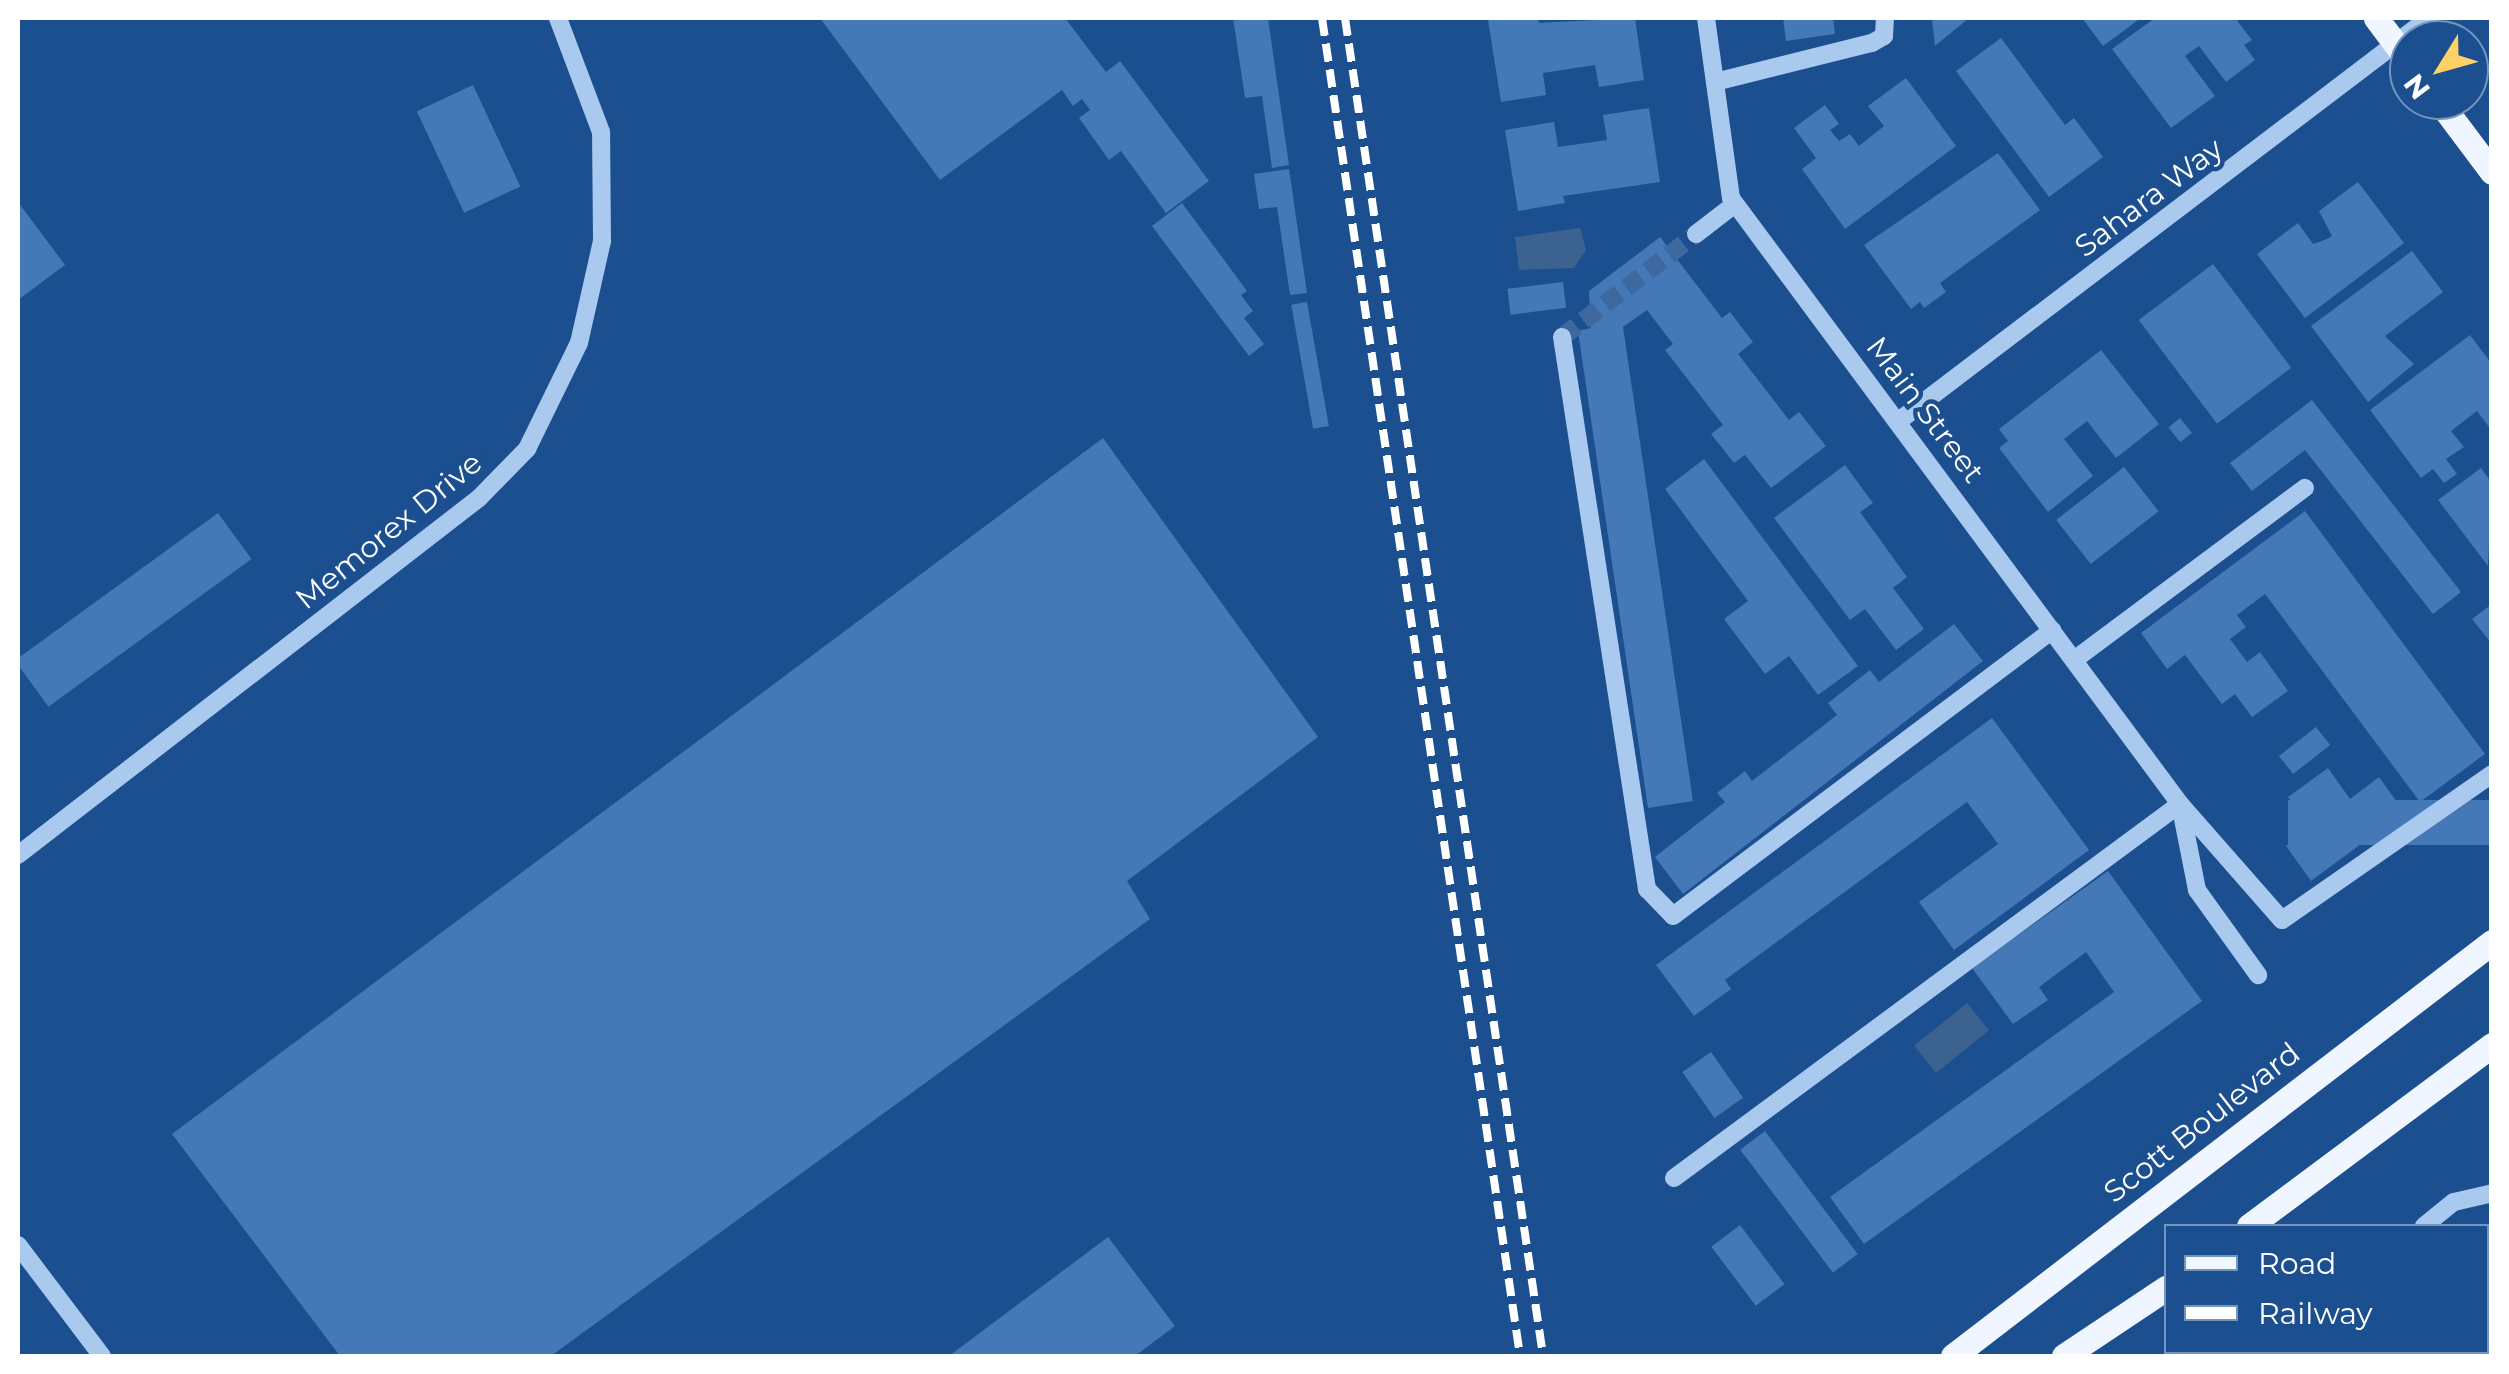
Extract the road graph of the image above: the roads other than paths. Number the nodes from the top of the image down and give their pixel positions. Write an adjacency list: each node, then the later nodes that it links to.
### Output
1 (558, 18): 17 (street, Memorex Drive)
2 (1706, 18): 5 (street, Main Street)
3 (1886, 18): 5 (street)
4 (2389, 63): 11 (street, Sahara Way)
5 (1715, 82): 8 (street, Main Street)
6 (2453, 120): 7 (main road)
7 (2492, 172)
8 (1735, 204): 9 (street); 11 (street, Main Street)
9 (1696, 234)
10 (1562, 338): 13 (street)
11 (1900, 420): 13 (street, Main Street)
12 (2305, 488): 14 (street)
13 (2052, 630): 14 (street, Main Street)
14 (2074, 660): 16 (street, Main Street)
15 (2492, 774): 16 (street, Main Street)
16 (2180, 804): 19 (street); 21 (street)
17 (18, 855)
18 (2492, 942): 28 (main road, Scott Boulevard)
19 (2258, 976)
20 (2492, 1045): 23 (main road)
21 (1674, 1178)
22 (2492, 1193): 24 (street)
23 (2253, 1224)
24 (2426, 1224)
25 (18, 1245): 27 (street)
26 (2164, 1289): 29 (main road)
27 (102, 1356)
28 (1953, 1356)
29 (2064, 1356)

